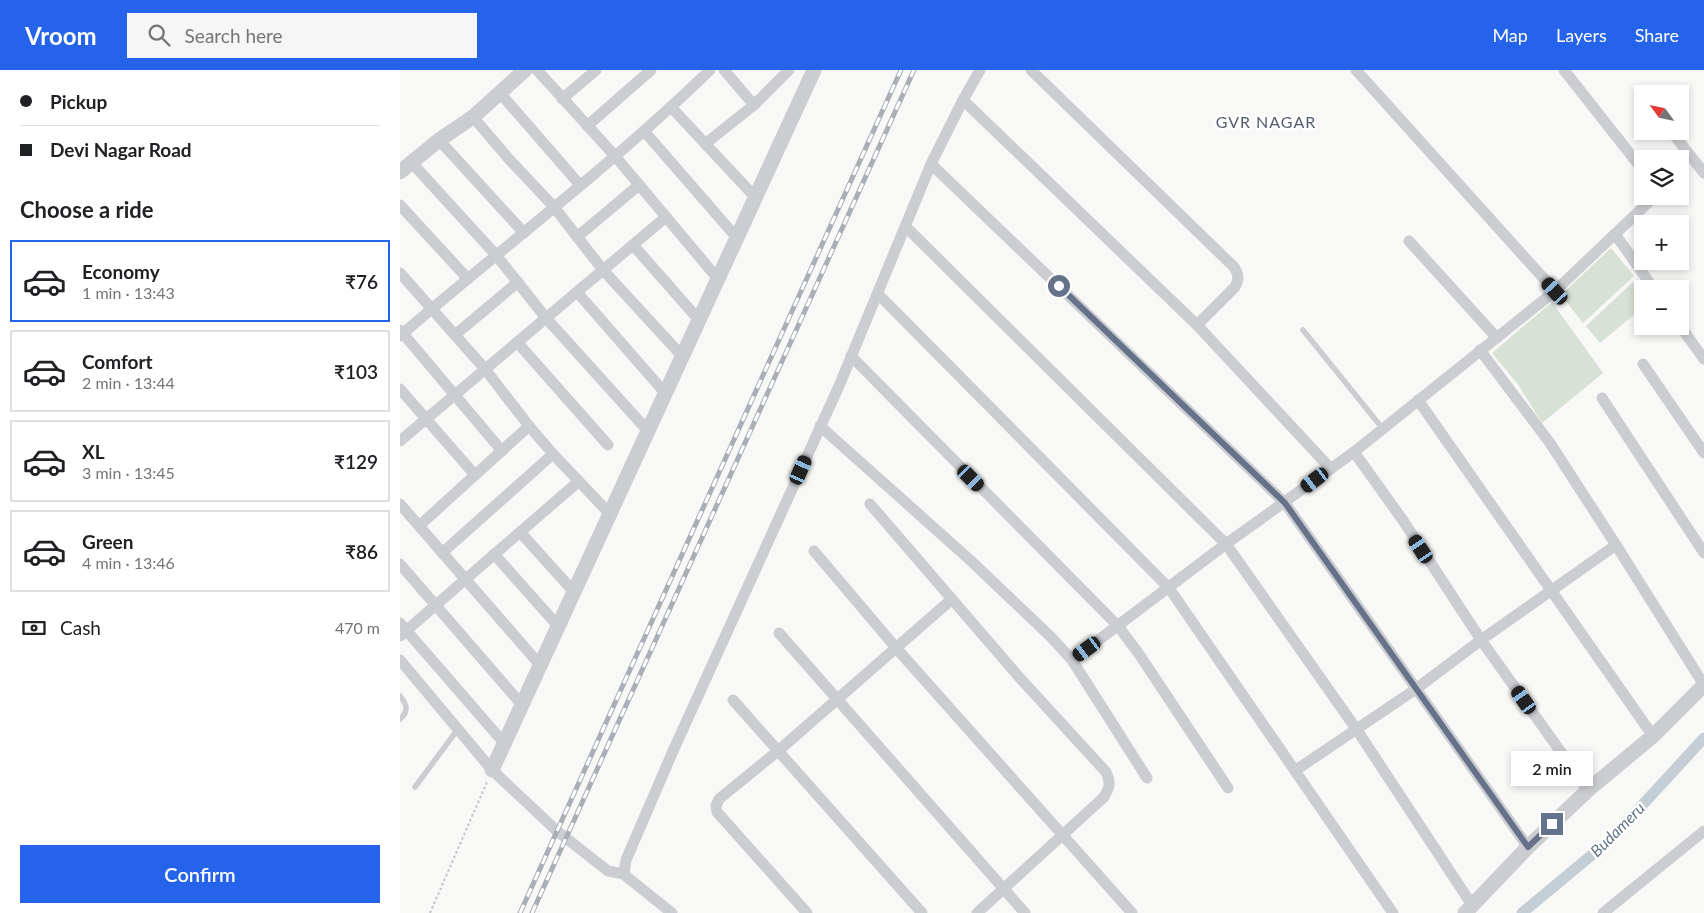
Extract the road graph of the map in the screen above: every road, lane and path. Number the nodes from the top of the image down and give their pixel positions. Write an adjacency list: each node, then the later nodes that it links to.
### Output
1 (525, 70): 14 (street)
2 (537, 70): 15 (street)
3 (596, 70): 15 (street)
4 (651, 70): 20 (street)
5 (710, 70): 18 (street)
6 (724, 70): 17 (street)
7 (789, 70): 13 (street)
8 (814, 70): 32 (street)
9 (980, 70): 16 (street)
10 (1031, 70): 57 (street)
11 (1356, 70): 51 (street)
12 (1564, 70): 26 (street)
13 (776, 75): 17 (street)
14 (500, 93): 19 (street); 30 (street)
15 (562, 99): 20 (street)
16 (963, 100): 27 (street); 57 (street)
17 (754, 105): 24 (street)
18 (672, 107): 21 (street); 24 (street)
19 (472, 117): 22 (street); 35 (street)
20 (587, 126): 25 (street)
21 (644, 131): 25 (street); 41 (street)
22 (439, 140): 28 (street); 38 (street)
23 (1678, 140): 29 (street)
24 (705, 144): 32 (street)
25 (615, 156): 30 (street); 31 (street)
26 (1634, 158)
27 (932, 164): 37 (street); 89 (street)
28 (406, 167): 44 (street)
29 (1704, 171)
30 (580, 185): 35 (street)
31 (639, 185): 36 (street); 40 (street)
32 (756, 197): 41 (street)
33 (400, 205): 47 (street)
34 (1645, 205): 39 (street)
35 (554, 207): 38 (street); 40 (street)
36 (666, 217): 43 (street); 48 (street)
37 (906, 227): 53 (street); 95 (street)
38 (524, 233): 44 (street)
39 (1615, 234): 49 (street); 51 (street)
40 (577, 237): 45 (street)
41 (737, 238): 48 (street)
42 (1409, 241): 62 (street)
43 (633, 245): 45 (street); 56 (street)
44 (496, 255): 47 (street); 50 (street)
45 (603, 270): 52 (street); 65 (street)
46 (400, 273): 54 (street)
47 (468, 279): 54 (street)
48 (718, 279): 56 (street)
49 (1648, 280)
50 (518, 282): 55 (street); 60 (street)
51 (1555, 291): 62 (street)
52 (577, 292): 55 (street); 71 (street)
53 (878, 294): 66 (street); 103 (street)
54 (433, 309): 59 (street); 60 (street)
55 (546, 318): 63 (street); 79 (street)
56 (699, 320): 65 (street)
57 (1197, 325): 86 (street)
58 (1303, 330): 78 (lane)
59 (401, 334): 72 (street)
60 (455, 334): 69 (street)
61 (1687, 335): 67 (street)
62 (1497, 338): 64 (street)
63 (518, 342): 69 (street); 81 (street)
64 (1480, 350): 74 (street); 96 (street)
65 (682, 356): 71 (street)
66 (851, 356): 77 (street); 109 (street)
67 (1704, 359)
68 (1644, 364): 84 (street)
69 (486, 369): 72 (street); 76 (street)
70 (400, 389): 75 (street)
71 (666, 393): 79 (street)
72 (455, 394): 75 (street); 82 (street)
73 (1602, 398): 99 (street)
74 (1418, 400): 78 (street); 104 (street)
75 (426, 419): 80 (street); 87 (street)
76 (529, 426): 82 (street); 85 (street)
77 (820, 426): 115 (street); 138 (street)
78 (1383, 429): 83 (street)
79 (648, 431): 92 (street)
80 (400, 441)
81 (608, 445)
82 (502, 451): 87 (street)
83 (1354, 452): 86 (street); 112 (street)
84 (1704, 453)
85 (552, 454): 88 (street); 98 (street)
86 (1330, 469): 89 (street)
87 (475, 475): 93 (street)
88 (578, 482): 92 (street); 94 (street)
89 (1285, 503): 95 (street); 118 (street)
90 (400, 504): 93 (street)
91 (870, 504): 106 (street)
92 (610, 514): 105 (street)
93 (419, 526): 98 (street)
94 (520, 532): 100 (street); 105 (street)
95 (1226, 544): 103 (street); 125 (street)
96 (1616, 545): 104 (street); 117 (street)
97 (814, 551): 113 (street)
98 (442, 553): 102 (street)
99 (1704, 553)
100 (494, 554): 102 (street); 108 (street)
101 (400, 564): 107 (street)
102 (465, 579): 107 (street); 116 (street)
103 (1169, 588): 109 (street); 130 (street)
104 (1552, 590): 112 (street); 126 (street)
105 (574, 592): 108 (street)
106 (952, 599): 113 (street); 136 (street)
107 (436, 605): 110 (street); 122 (street)
108 (558, 626): 116 (street)
109 (1118, 626): 115 (street); 133 (street)
110 (402, 630): 127 (street)
111 (778, 633): 121 (street)
112 (1481, 640): 118 (street); 134 (street)
113 (897, 649): 121 (street); 136 (street)
114 (400, 660): 124 (street)
115 (1072, 660): 131 (street)
116 (540, 665): 122 (street)
117 (1704, 685): 126 (street)
118 (1416, 689): 125 (street); 137 (street)
119 (400, 696): 123 (lane)
120 (733, 700): 128 (street)
121 (837, 700): 128 (street); 139 (street)
122 (522, 705): 127 (street)
123 (400, 719)
124 (458, 729): 129 (street); 132 (lane)
125 (1357, 730): 130 (street); 140 (street)
126 (1653, 736): 134 (street)
127 (504, 743): 129 (street)
128 (778, 751): 143 (street); 144 (street)
129 (492, 770): 138 (street); 141 (path)
130 (1296, 770): 148 (street)
131 (1147, 778)
132 (415, 787)
133 (1228, 788)
134 (1588, 790): 137 (street)
135 (1704, 831): 149 (street)
136 (1062, 836): 139 (street); 147 (street)
137 (1528, 847): 140 (street)
138 (627, 877): 142 (street)
139 (1004, 889): 145 (street); 146 (street)
140 (1469, 909)
141 (430, 913)
142 (672, 913)
143 (807, 913)
144 (922, 913)
145 (977, 913)
146 (1025, 913)
147 (1132, 913)
148 (1393, 913)
149 (1603, 913)

